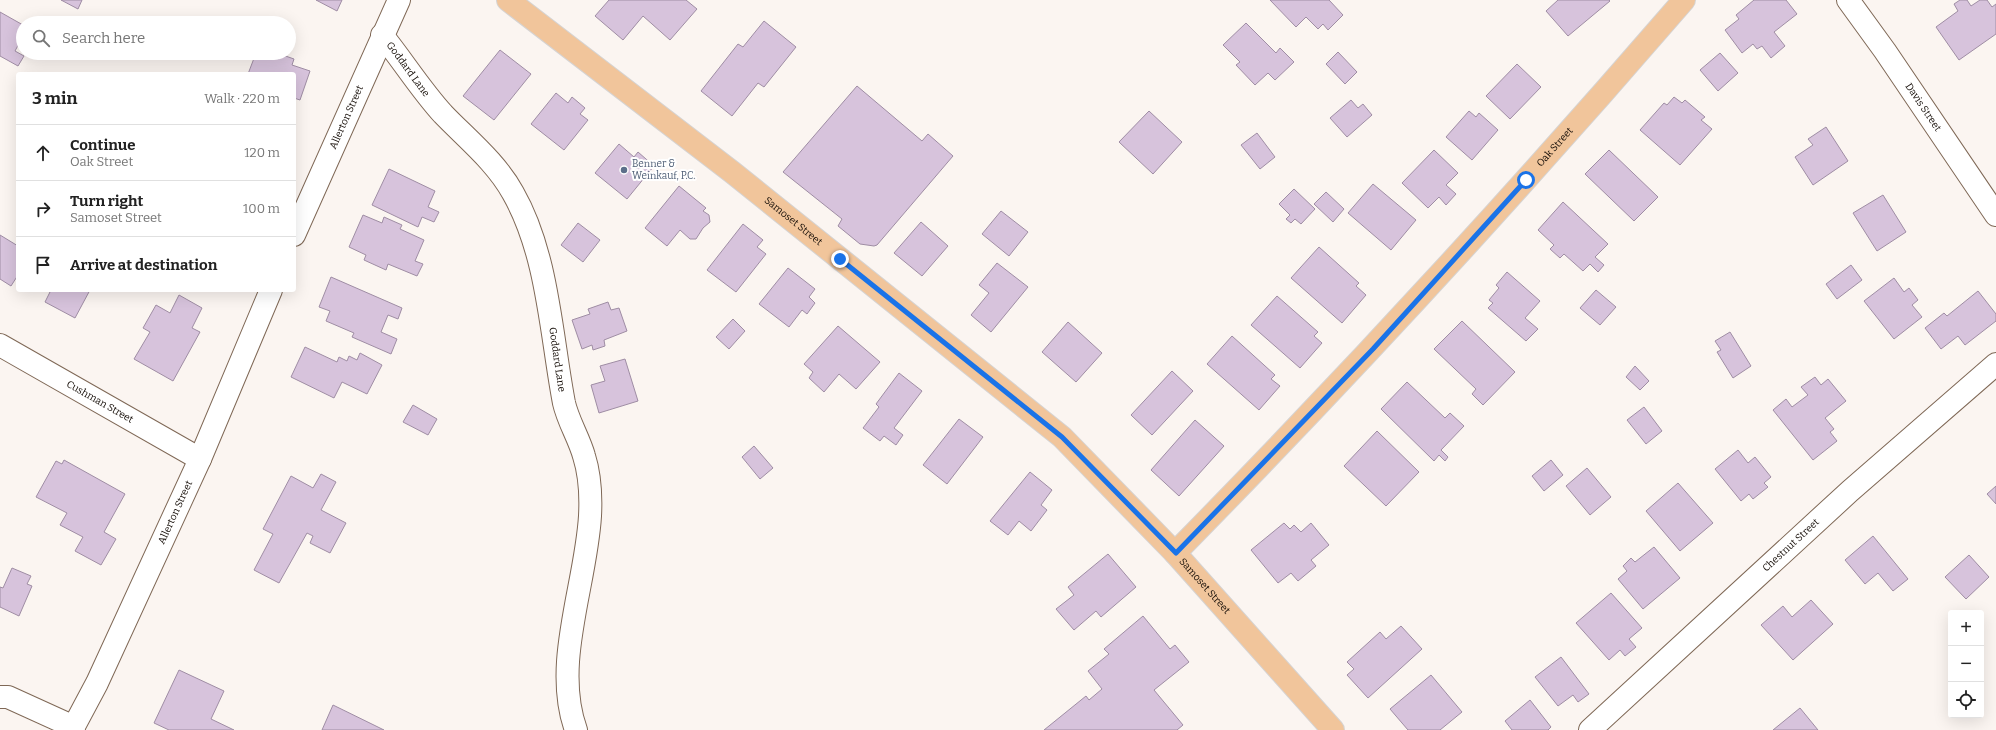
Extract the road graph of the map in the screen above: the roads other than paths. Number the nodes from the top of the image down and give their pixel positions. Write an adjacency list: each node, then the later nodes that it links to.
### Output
1 (399, 0): 5 (street, Allerton Street)
2 (508, 0): 12 (main road, Samoset Street)
3 (1684, 0): 12 (main road, Oak Street)
4 (1848, 0): 6 (street, Davis Street)
5 (382, 35): 7 (street, Allerton Street); 15 (street, Goddard Lane)
6 (1996, 215)
7 (296, 229)
8 (270, 292): 11 (street, Allerton Street)
9 (0, 345): 11 (street, Cushman Street)
10 (1996, 364): 17 (street, Chestnut Street)
11 (200, 459): 14 (street, Allerton Street)
12 (1176, 553): 16 (main road, Samoset Street)
13 (0, 697): 14 (street)
14 (73, 728)
15 (576, 730)
16 (1333, 730)
17 (1590, 730)

